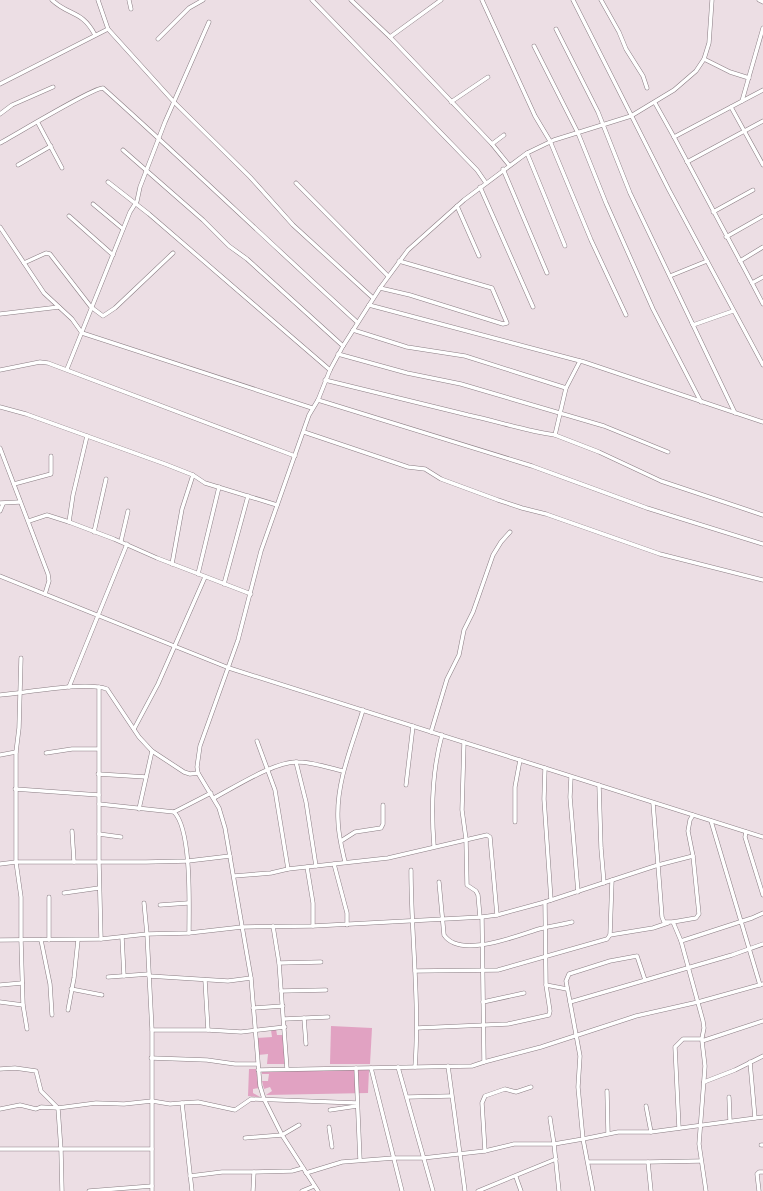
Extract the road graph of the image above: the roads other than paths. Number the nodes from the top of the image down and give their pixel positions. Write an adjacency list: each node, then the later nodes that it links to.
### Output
1 (52, 0): 19 (street)
2 (98, 0): 17 (street)
3 (129, 0): 14 (street)
4 (203, 0): 22 (street)
5 (312, 0): 61 (street)
6 (351, 0): 21 (street)
7 (440, 0): 21 (street)
8 (482, 0): 46 (street)
9 (573, 0): 37 (street)
10 (601, 0): 29 (street)
11 (712, 0): 24 (street)
12 (759, 0): 13 (street)
13 (763, 2)
14 (131, 8)
15 (208, 22): 32 (street)
16 (763, 28): 20 (street)
17 (108, 29): 19 (street); 32 (street)
18 (556, 29): 40 (street)
19 (95, 35): 27 (street)
20 (762, 35): 26 (street)
21 (390, 37): 33 (street)
22 (158, 39)
23 (534, 46): 42 (street)
24 (704, 59): 26 (street); 34 (street)
25 (488, 77): 33 (street)
26 (749, 78): 31 (street)
27 (0, 84)
28 (53, 87): 36 (street)
29 (647, 88)
30 (763, 90): 31 (street)
31 (742, 101): 35 (street)
32 (174, 102): 45 (street); 89 (street)
33 (451, 102): 48 (street)
34 (655, 103): 37 (street); 44 (street)
35 (731, 107): 41 (street); 44 (street)
36 (0, 114)
37 (631, 116): 40 (street); 80 (street)
38 (763, 121): 41 (street)
39 (38, 123): 45 (street); 47 (street); 49 (street)
40 (604, 126): 42 (street); 99 (street)
41 (746, 131): 52 (street); 55 (street)
42 (578, 133): 46 (street); 112 (street)
43 (504, 135): 48 (street)
44 (674, 137): 52 (street)
45 (158, 139): 58 (street); 98 (street)
46 (550, 141): 51 (street); 97 (street)
47 (0, 143)
48 (492, 144): 54 (street)
49 (51, 146): 53 (street); 56 (street)
50 (123, 150): 58 (street)
51 (527, 153): 54 (street); 74 (street)
52 (687, 162): 67 (street)
53 (18, 165)
54 (509, 165): 57 (street)
55 (763, 165)
56 (62, 168)
57 (503, 169): 61 (street); 83 (street)
58 (146, 170): 65 (street); 102 (street)
59 (108, 182): 65 (street)
60 (296, 183): 84 (street)
61 (486, 183): 62 (street)
62 (480, 187): 66 (street); 93 (street)
63 (753, 190): 67 (street)
64 (93, 204): 71 (street)
65 (135, 204): 71 (street); 108 (street)
66 (457, 206): 78 (street); 79 (street)
67 (713, 212): 73 (street)
68 (69, 216): 77 (street)
69 (763, 216): 73 (street)
70 (0, 227): 82 (street)
71 (123, 229): 77 (street)
72 (648, 230): 85 (street)
73 (726, 237): 81 (street)
74 (565, 246)
75 (763, 247): 81 (street)
76 (173, 253): 92 (street)
77 (113, 255): 92 (street)
78 (480, 256)
79 (399, 261): 84 (street); 88 (street)
80 (707, 261): 85 (street); 95 (street)
81 (740, 261): 87 (street)
82 (24, 263): 92 (street); 94 (street)
83 (547, 273)
84 (388, 276): 88 (street)
85 (670, 276): 99 (street)
86 (763, 278): 87 (street)
87 (752, 283): 90 (street)
88 (380, 288): 89 (street)
89 (373, 298): 91 (street)
90 (763, 304)
91 (369, 305): 98 (street); 104 (street)
92 (91, 307): 101 (street)
93 (533, 307)
94 (59, 308): 96 (street); 101 (street)
95 (734, 311): 99 (street); 105 (street)
96 (0, 314)
97 (626, 315)
98 (357, 322): 100 (street)
99 (693, 325): 115 (street)
100 (353, 330): 102 (street); 110 (street)
101 (82, 333): 106 (street); 114 (street)
102 (342, 346): 103 (street)
103 (338, 354): 108 (street); 116 (street)
104 (580, 361): 110 (street); 112 (street)
105 (763, 365)
106 (67, 369): 107 (street); 124 (street)
107 (0, 370)
108 (330, 370): 109 (street)
109 (325, 380): 111 (street); 119 (street)
110 (566, 388): 116 (street)
111 (318, 400): 114 (street); 142 (street)
112 (701, 402): 115 (street)
113 (0, 407): 120 (street)
114 (312, 408): 118 (street)
115 (735, 413): 117 (street)
116 (559, 414): 119 (street); 122 (street)
117 (763, 422)
118 (304, 432): 124 (street); 147 (street)
119 (555, 435): 135 (street)
120 (87, 436): 125 (street); 137 (street)
121 (0, 448): 127 (street)
122 (668, 452)
123 (51, 456): 127 (street)
124 (296, 456): 132 (street)
125 (193, 475): 128 (street); 143 (street)
126 (106, 479): 138 (street)
127 (14, 484): 130 (street)
128 (219, 487): 129 (street); 144 (street)
129 (248, 496): 132 (street); 148 (street)
130 (20, 502): 131 (street); 136 (street)
131 (1, 504): 134 (street)
132 (277, 505): 150 (street)
133 (128, 511): 140 (street)
134 (0, 512)
135 (763, 515)
136 (29, 521): 137 (street); 149 (street)
137 (68, 522): 138 (street)
138 (94, 532): 140 (street)
139 (510, 532): 162 (street)
140 (121, 541): 141 (street)
141 (127, 544): 143 (street); 151 (street)
142 (763, 544)
143 (172, 564): 144 (street)
144 (198, 574): 146 (street)
145 (0, 576): 149 (street)
146 (206, 577): 148 (street); 152 (street)
147 (763, 580)
148 (224, 584): 150 (street)
149 (45, 594): 151 (street)
150 (251, 594): 154 (street)
151 (97, 615): 152 (street); 156 (street)
152 (176, 645): 154 (street); 161 (street)
153 (21, 658): 157 (street)
154 (229, 668): 159 (street); 177 (street)
155 (99, 687): 156 (street); 161 (street); 166 (street)
156 (69, 688): 157 (street)
157 (19, 693): 158 (street); 168 (street)
158 (0, 695)
159 (363, 710): 160 (street); 175 (street)
160 (413, 726): 162 (street); 180 (street)
161 (134, 728): 167 (street)
162 (431, 732): 163 (street)
163 (442, 735): 165 (street); 201 (street)
164 (257, 741): 174 (street)
165 (464, 742): 171 (street); 199 (street)
166 (98, 749): 169 (street); 176 (street)
167 (152, 751): 177 (street); 178 (street)
168 (16, 752): 170 (street); 182 (street)
169 (46, 753)
170 (0, 755)
171 (520, 760): 173 (street); 193 (street)
172 (296, 762): 174 (street); 175 (street); 211 (street)
173 (545, 768): 179 (street); 225 (street)
174 (269, 769): 185 (street); 214 (street)
175 (343, 771): 200 (street)
176 (98, 774): 178 (street); 184 (street)
177 (198, 774): 183 (street)
178 (146, 777): 189 (street)
179 (571, 777): 181 (street); 221 (street)
180 (406, 785)
181 (599, 785): 186 (street); 219 (street)
182 (15, 789): 184 (street); 205 (street)
183 (211, 793): 185 (street); 190 (street)
184 (99, 795): 187 (street)
185 (214, 798): 202 (street)
186 (653, 803): 191 (street); 212 (street)
187 (99, 804): 189 (street); 196 (street)
188 (383, 804): 200 (street)
189 (139, 809): 190 (street)
190 (174, 812): 204 (street)
191 (693, 815): 192 (street); 203 (street)
192 (711, 821): 195 (street); 237 (street)
193 (515, 822)
194 (72, 831): 206 (street)
195 (746, 832): 198 (street); 223 (street)
196 (99, 834): 197 (street); 207 (street)
197 (121, 837)
198 (763, 837)
199 (466, 839): 201 (street); 231 (street); 232 (street)
200 (341, 841): 208 (street)
201 (434, 846): 208 (street)
202 (230, 856): 204 (street); 216 (street)
203 (693, 856): 212 (street); 236 (street)
204 (188, 861): 207 (street); 228 (street)
205 (16, 862): 206 (street); 209 (street); 249 (street)
206 (74, 862): 207 (street)
207 (99, 862): 220 (street)
208 (345, 862): 210 (street)
209 (0, 864)
210 (334, 864): 211 (street); 238 (street)
211 (316, 866): 213 (street)
212 (658, 866): 217 (street); 236 (street)
213 (306, 867): 214 (street); 240 (street)
214 (288, 870): 216 (street)
215 (411, 870): 234 (street)
216 (234, 876): 241 (street)
217 (612, 880): 219 (street); 245 (street)
218 (439, 882): 233 (street)
219 (604, 883): 221 (street)
220 (99, 888): 222 (street); 247 (street)
221 (578, 892): 225 (street)
222 (64, 893)
223 (763, 895)
224 (48, 897): 251 (street)
225 (551, 900): 226 (street)
226 (545, 902): 231 (street); 242 (street)
227 (144, 903): 243 (street)
228 (188, 903): 229 (street); 244 (street)
229 (160, 905)
230 (763, 913): 237 (street)
231 (496, 915): 232 (street)
232 (481, 917): 233 (street); 255 (street)
233 (442, 918): 234 (street); 255 (street)
234 (411, 919): 238 (street); 261 (street)
235 (572, 922): 242 (street)
236 (671, 922): 245 (street); 253 (street)
237 (742, 922): 253 (street); 256 (street)
238 (347, 924): 240 (street)
239 (273, 926): 240 (street); 241 (street); 259 (street)
240 (313, 926)
241 (242, 927): 244 (street); 266 (street)
242 (546, 927): 255 (street); 257 (street)
243 (147, 934): 244 (street); 246 (street); 263 (street)
244 (189, 934)
245 (610, 935): 257 (street)
246 (122, 937): 247 (street); 264 (street)
247 (101, 939): 252 (street)
248 (0, 940): 249 (street)
249 (20, 940): 250 (street); 269 (street)
250 (41, 940): 251 (street); 287 (street)
251 (49, 940): 252 (street)
252 (78, 940): 273 (street)
253 (681, 941): 260 (street)
254 (763, 944): 256 (street)
255 (482, 945): 262 (street)
256 (750, 948): 260 (street); 270 (street)
257 (546, 957): 262 (street); 272 (street)
258 (321, 962): 259 (street)
259 (279, 963): 276 (street)
260 (689, 968): 268 (street); 282 (street)
261 (415, 971): 262 (street); 294 (street)
262 (483, 971): 280 (street)
263 (149, 975): 264 (street); 267 (street); 296 (street)
264 (124, 976): 265 (street)
265 (108, 977)
266 (250, 978): 267 (street); 285 (street)
267 (205, 980): 297 (street)
268 (645, 980): 274 (street); 281 (street)
269 (22, 983): 271 (street); 283 (street)
270 (762, 984): 282 (street)
271 (0, 985)
272 (546, 985): 274 (street); 292 (street)
273 (71, 989): 278 (street); 286 (street)
274 (567, 989): 281 (street)
275 (326, 990): 276 (street)
276 (281, 991): 284 (street)
277 (524, 993): 280 (street)
278 (102, 995)
279 (0, 1002): 283 (street)
280 (483, 1002): 292 (street)
281 (570, 1002): 299 (street)
282 (698, 1002): 299 (street); 300 (street)
283 (23, 1005): 295 (street)
284 (283, 1006): 285 (street); 290 (street)
285 (253, 1008): 298 (street)
286 (68, 1010)
287 (52, 1015)
288 (328, 1017): 289 (street)
289 (304, 1018): 290 (street); 301 (street)
290 (284, 1019): 293 (street)
291 (763, 1021): 300 (street)
292 (483, 1026): 294 (street); 304 (street)
293 (284, 1027): 298 (street); 310 (street)
294 (417, 1028): 309 (street)
295 (27, 1029)
296 (152, 1030): 297 (street); 303 (street)
297 (208, 1030): 298 (street)
298 (254, 1032): 306 (street)
299 (575, 1036): 304 (street); 341 (street)
300 (702, 1039): 315 (street); 336 (street)
301 (306, 1044)
302 (763, 1056): 305 (street)
303 (151, 1058): 306 (street); 322 (street)
304 (484, 1062): 307 (street)
305 (750, 1062): 315 (street); 331 (street)
306 (257, 1064): 314 (street)
307 (448, 1066): 309 (street); 318 (street)
308 (398, 1067): 309 (street); 312 (street); 319 (street)
309 (415, 1067)
310 (287, 1068): 311 (street); 314 (street)
311 (356, 1068): 312 (street); 324 (street)
312 (371, 1068): 349 (street)
313 (0, 1069): 326 (street)
314 (258, 1070): 321 (street)
315 (704, 1082): 334 (street)
316 (532, 1087): 347 (street)
317 (607, 1091): 338 (street)
318 (451, 1096): 319 (street); 348 (street)
319 (408, 1097): 350 (street)
320 (729, 1097): 332 (street)
321 (264, 1099): 323 (street); 324 (street); 339 (street)
322 (152, 1101): 323 (street); 326 (street); 345 (street)
323 (182, 1103): 360 (street)
324 (357, 1104): 328 (street); 352 (street)
325 (646, 1106): 337 (street)
326 (58, 1108): 327 (street); 346 (street)
327 (0, 1109)
328 (330, 1110)
329 (763, 1117): 331 (street)
330 (550, 1118): 342 (street)
331 (755, 1118): 332 (street)
332 (730, 1120): 334 (street)
333 (299, 1125): 339 (street)
334 (700, 1125): 336 (street); 353 (street)
335 (329, 1127): 343 (street)
336 (679, 1128): 337 (street)
337 (651, 1132): 338 (street)
338 (608, 1133): 341 (street)
339 (282, 1134): 340 (street); 356 (street)
340 (245, 1138)
341 (583, 1139): 342 (street); 354 (street)
342 (554, 1144): 347 (street); 351 (street)
343 (332, 1147)
344 (0, 1149): 346 (street)
345 (152, 1149): 346 (street); 363 (street)
346 (62, 1150): 365 (street)
347 (485, 1151): 348 (street)
348 (459, 1154): 350 (street); 374 (street)
349 (394, 1158): 350 (street); 352 (street); 372 (street)
350 (423, 1158): 373 (street)
351 (556, 1159): 361 (street); 378 (street)
352 (360, 1160): 358 (street)
353 (701, 1161): 355 (street); 381 (street)
354 (588, 1162): 355 (street); 379 (street)
355 (648, 1162): 380 (street)
356 (303, 1168): 357 (street); 358 (street)
357 (254, 1172): 360 (street); 369 (street)
358 (306, 1172): 364 (street)
359 (763, 1172): 382 (street)
360 (190, 1176): 368 (street)
361 (516, 1176): 362 (street); 377 (street)
362 (492, 1185): 375 (street); 376 (street)
363 (152, 1186): 366 (street); 367 (street)
364 (314, 1186): 370 (street); 371 (street)
365 (62, 1191)
366 (89, 1191)
367 (152, 1191)
368 (192, 1191)
369 (253, 1191)
370 (302, 1191)
371 (318, 1191)
372 (402, 1191)
373 (433, 1191)
374 (465, 1191)
375 (478, 1191)
376 (493, 1191)
377 (521, 1191)
378 (559, 1191)
379 (593, 1191)
380 (651, 1191)
381 (706, 1191)
382 (759, 1191)

